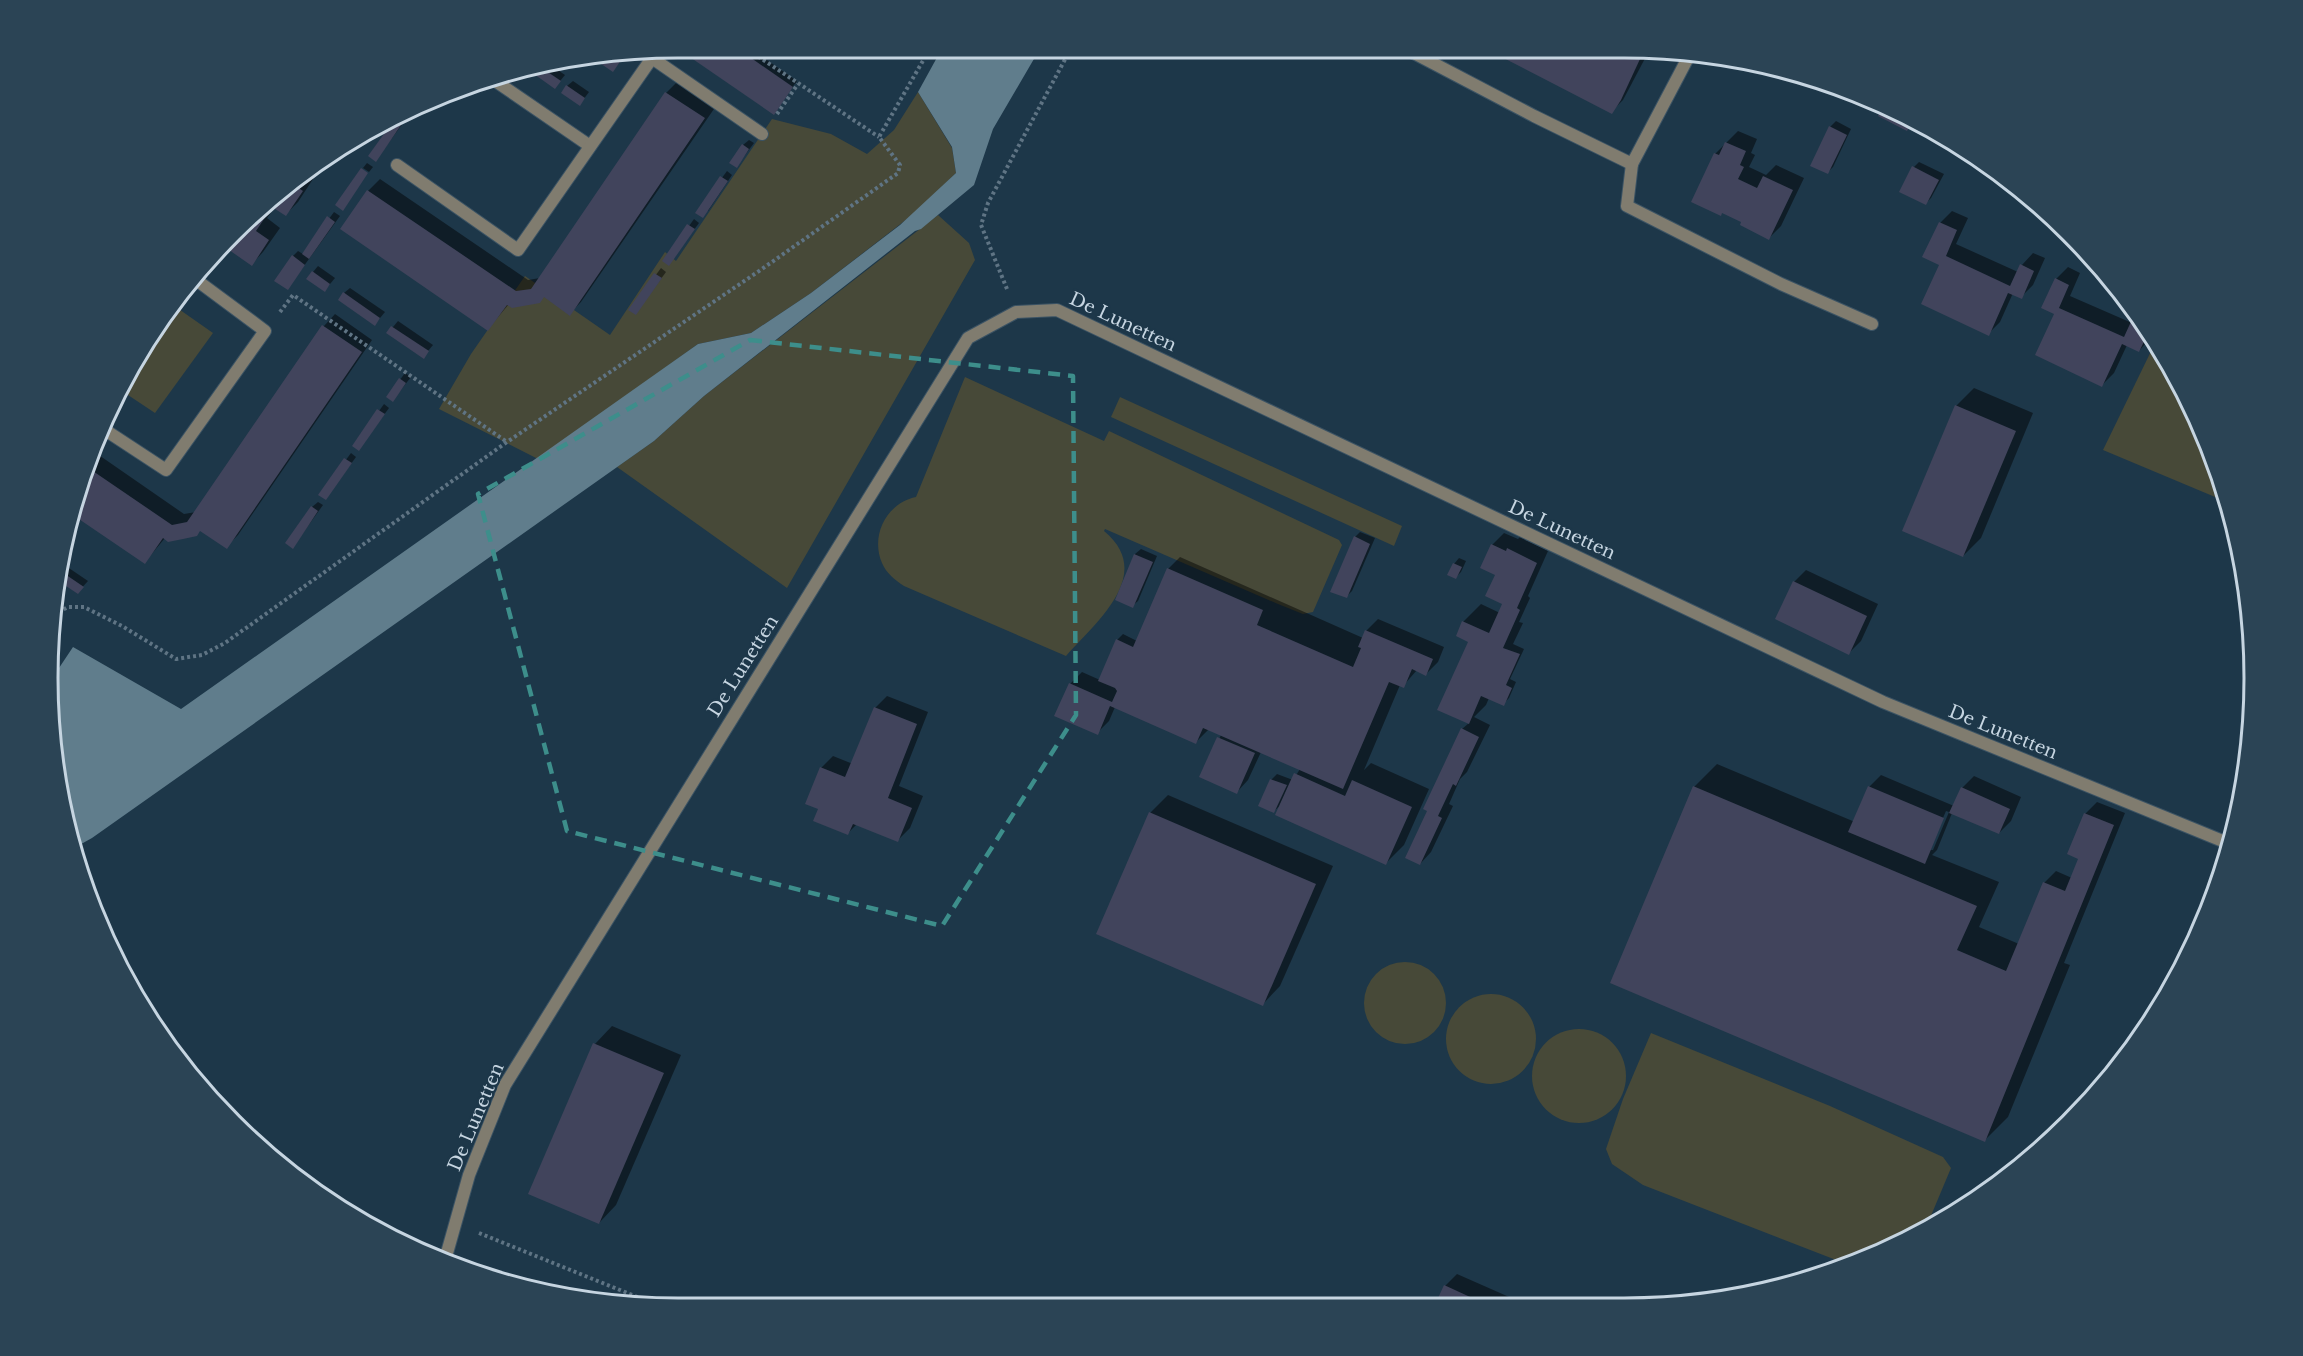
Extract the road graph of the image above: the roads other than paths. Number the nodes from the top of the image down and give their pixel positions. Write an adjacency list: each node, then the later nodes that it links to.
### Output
1 (1423, 58): 8 (street)
2 (651, 59): 7 (street)
3 (654, 59): 6 (street)
4 (1686, 62): 8 (street)
5 (501, 85): 7 (street)
6 (762, 134)
7 (590, 146): 9 (street)
8 (1632, 164): 11 (street)
9 (397, 165)
10 (201, 284): 12 (street)
11 (1872, 324)
12 (109, 433)
13 (2222, 841): 14 (street, De Lunetten)
14 (447, 1252)

